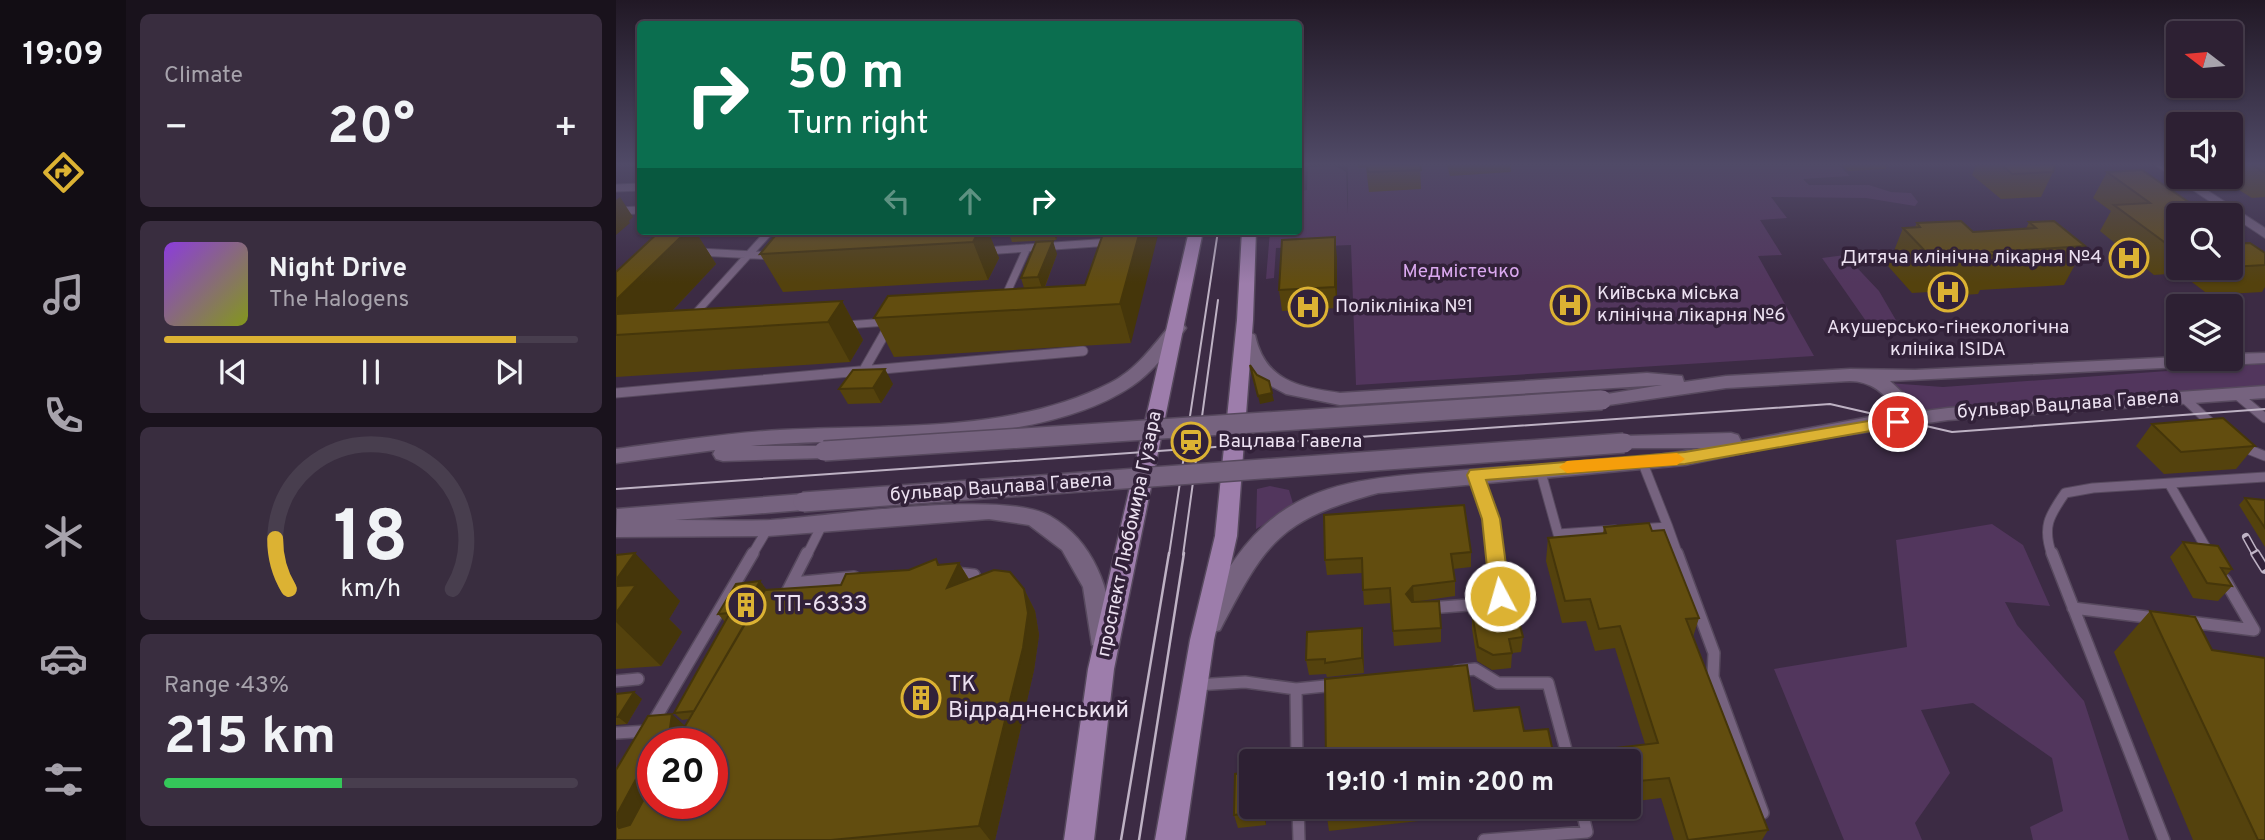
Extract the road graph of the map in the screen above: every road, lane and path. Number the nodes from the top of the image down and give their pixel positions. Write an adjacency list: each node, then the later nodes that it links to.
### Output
1 (2219, 204): 4 (street)
2 (637, 210): 3 (lane)
3 (616, 211)
4 (2265, 234)
5 (766, 235): 13 (lane)
6 (1114, 235): 9 (lane)
7 (1195, 235): 22 (main road, проспект Любомира Гузара)
8 (1249, 235): 17 (main road)
9 (1112, 242): 10 (lane); 14 (lane)
10 (1027, 248): 12 (lane); 16 (lane)
11 (689, 252): 13 (lane)
12 (974, 252)
13 (749, 254): 15 (lane); 20 (lane)
14 (1109, 254)
15 (776, 257)
16 (1002, 304)
17 (1245, 320): 27 (main road); 58 (main road)
18 (903, 321): 19 (lane)
19 (891, 322): 21 (lane); 25 (lane)
20 (687, 323)
21 (837, 326)
22 (1177, 328): 36 (main road); 59 (main road, проспект Любомира Гузара)
23 (1083, 351): 25 (lane)
24 (2265, 358): 26 (main road, бульвар Вацлава Гавела)
25 (865, 368): 29 (lane)
26 (1850, 375): 27 (main road, бульвар Вацлава Гавела); 33 (main road)
27 (1726, 382): 36 (main road, бульвар Вацлава Гавела, bridge)
28 (2265, 392): 30 (main road, бульвар Вацлава Гавела)
29 (616, 393)
30 (2236, 394): 31 (main road, бульвар Вацлава Гавела); 32 (lane)
31 (2183, 397): 33 (main road, бульвар Вацлава Гавела); 35 (lane)
32 (2265, 418)
33 (1898, 422): 34 (main road, бульвар Вацлава Гавела)
34 (1790, 438): 37 (main road); 42 (main road, бульвар Вацлава Гавела, bridge)
35 (2265, 456)
36 (616, 457)
37 (1642, 461): 38 (main road); 44 (lane)
38 (1540, 469): 39 (main road); 44 (lane)
39 (1476, 475): 55 (lane); 58 (main road)
40 (2265, 477): 41 (lane)
41 (2170, 485): 47 (lane); 54 (lane)
42 (616, 517)
43 (823, 523): 45 (main road); 52 (lane); 59 (main road)
44 (1668, 527): 71 (lane)
45 (768, 528): 46 (main road); 66 (lane)
46 (616, 529)
47 (2215, 563)
48 (938, 572): 50 (lane)
49 (2221, 574): 57 (lane)
50 (974, 575)
51 (873, 576): 52 (lane)
52 (793, 583): 53 (lane)
53 (779, 607)
54 (2073, 608): 56 (lane); 78 (lane)
55 (1415, 609)
56 (2163, 619)
57 (2176, 621)
58 (1202, 640): 64 (main road)
59 (1101, 670): 74 (main road, проспект Любомира Гузара)
60 (1438, 674): 70 (lane)
61 (638, 679): 62 (lane)
62 (616, 681)
63 (1349, 683): 65 (lane)
64 (1194, 685): 65 (lane); 75 (main road)
65 (1296, 689): 69 (lane)
66 (650, 728)
67 (637, 732): 68 (lane)
68 (616, 733)
69 (1297, 749)
70 (1566, 749)
71 (1763, 813)
72 (1298, 819): 76 (lane)
73 (1584, 819): 77 (lane)
74 (1079, 840)
75 (1170, 840)
76 (1299, 840)
77 (1484, 840)
78 (2164, 840)

